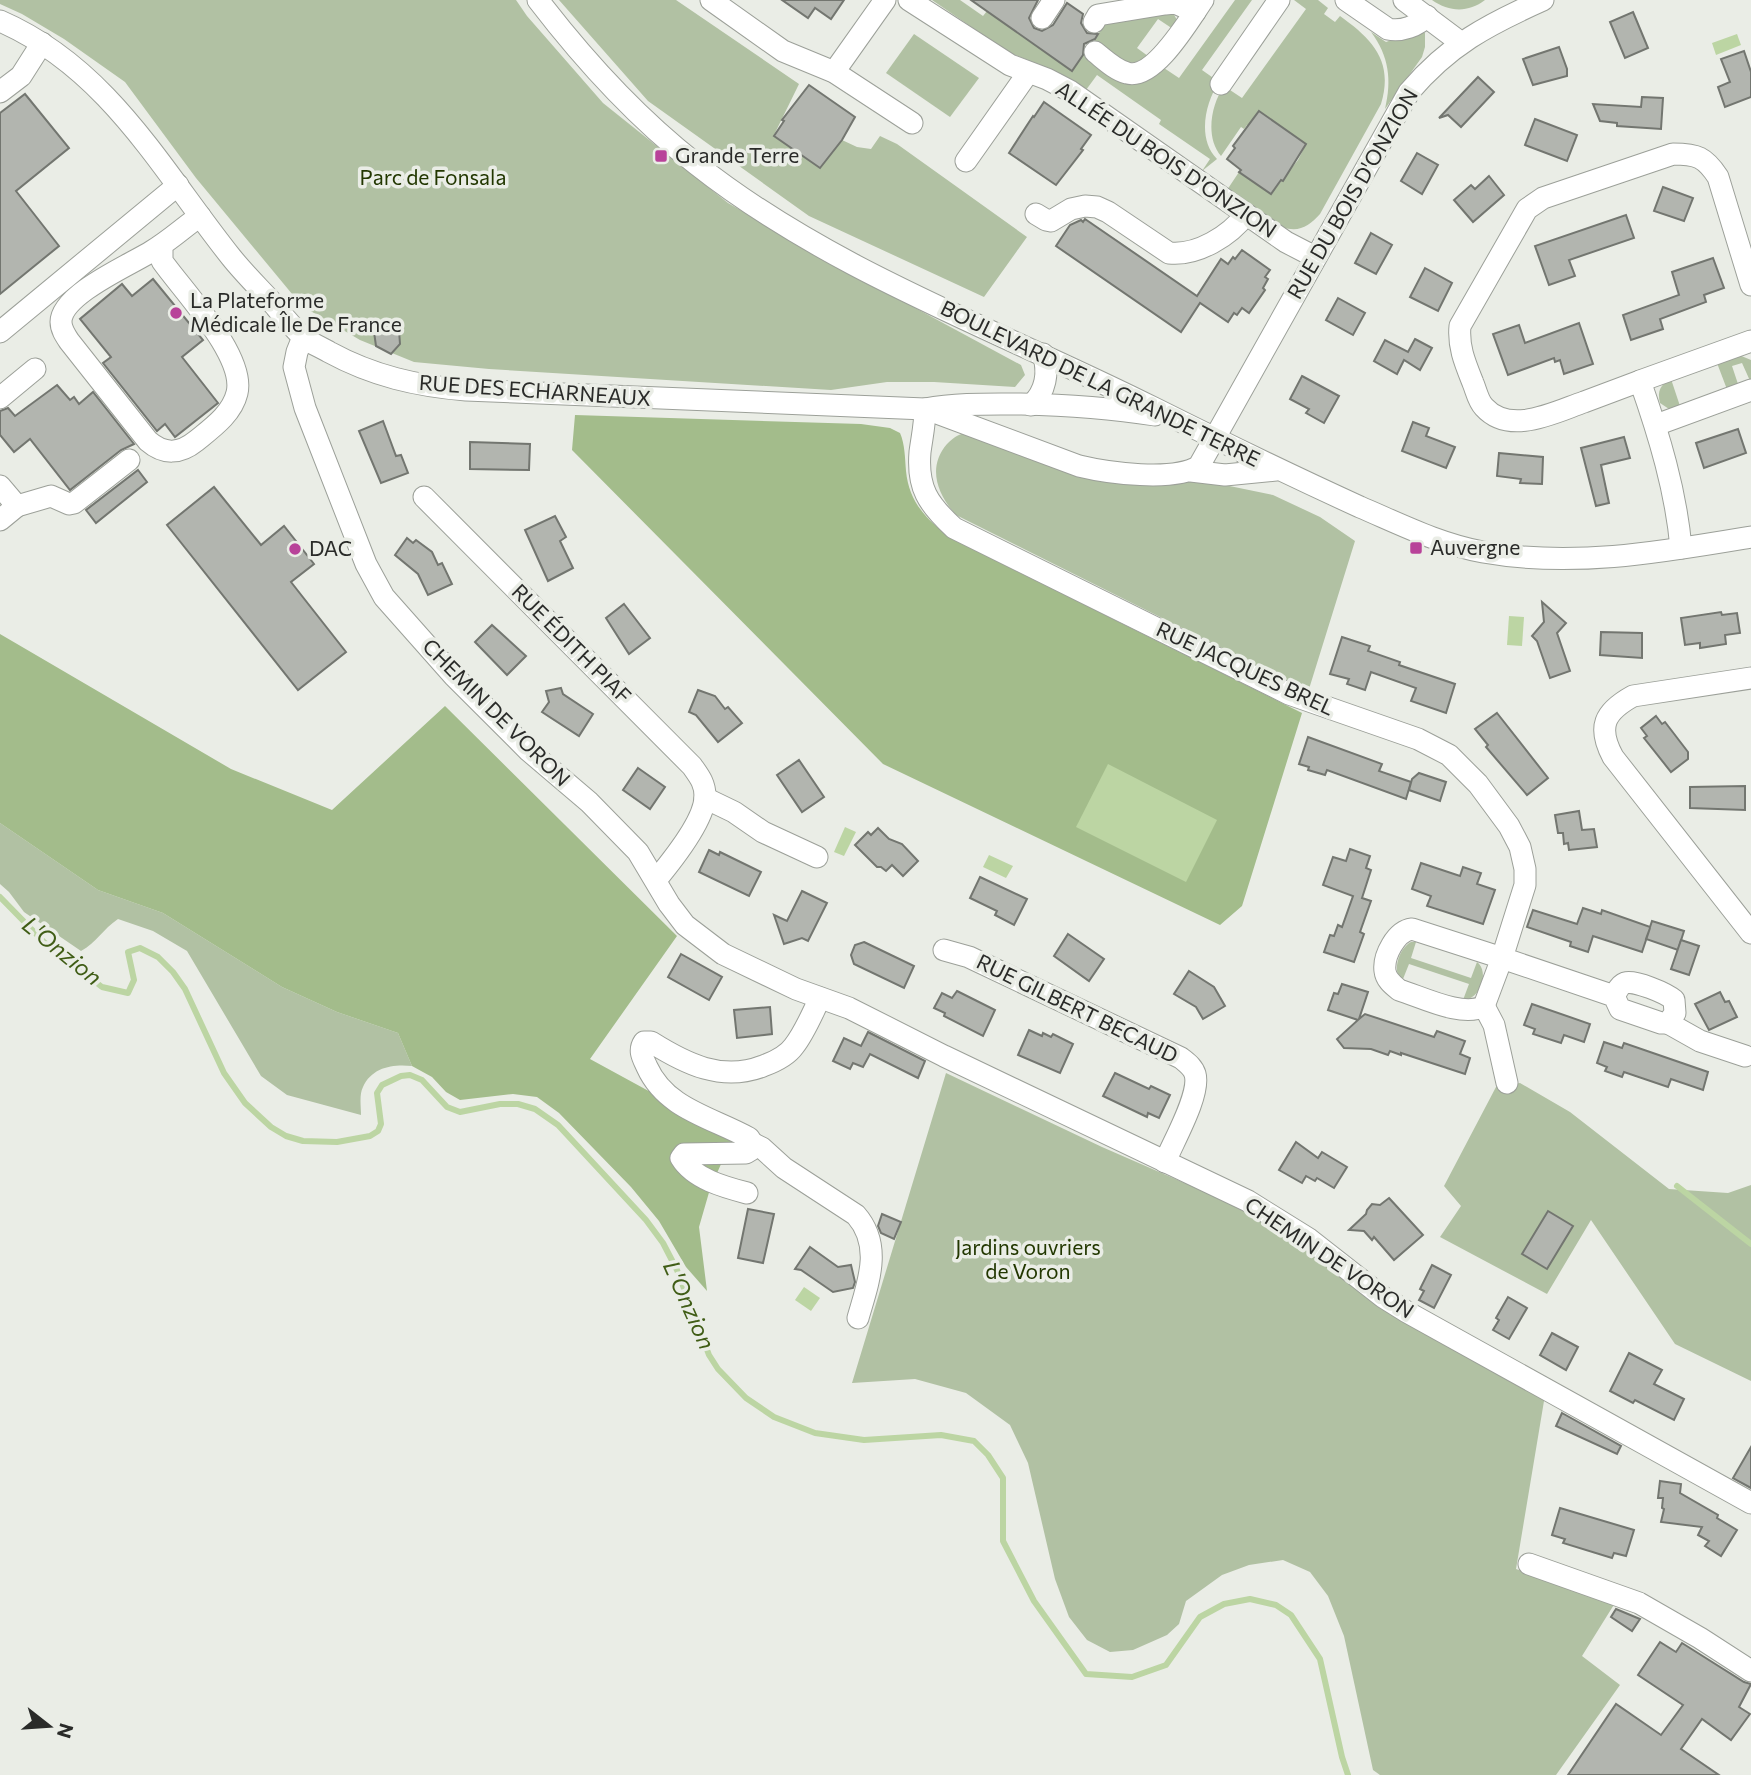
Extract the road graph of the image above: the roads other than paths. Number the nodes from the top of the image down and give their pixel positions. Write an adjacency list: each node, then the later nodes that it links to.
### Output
1 (538, 0): 35 (street, BOULEVARD DE LA GRANDE TERRE)
2 (711, 0): 19 (street)
3 (885, 0): 19 (street)
4 (909, 0): 20 (street, ALLÉE DU BOIS D'ONZION)
5 (1054, 0): 13 (street)
6 (1279, 0): 21 (street)
7 (1346, 0): 12 (street)
8 (1404, 0): 12 (street)
9 (1543, 0): 11 (street, RUE DU BOIS D'ONZION)
10 (1199, 6): 15 (street); 18 (street)
11 (1510, 7): 17 (street, RUE DU BOIS D'ONZION)
12 (1427, 16): 17 (street)
13 (1041, 18)
14 (0, 21): 16 (street, RUE DES ECHARNEAUX)
15 (1094, 22)
16 (42, 43): 22 (street); 25 (street, RUE DES ECHARNEAUX)
17 (1460, 43): 30 (street, RUE DU BOIS D'ONZION)
18 (1095, 51)
19 (834, 72): 23 (street)
20 (1027, 73): 24 (street); 27 (street, ALLÉE DU BOIS D'ONZION)
21 (1221, 84)
22 (0, 92)
23 (912, 123)
24 (966, 162)
25 (178, 186): 28 (street, RUE DES ECHARNEAUX); 32 (street)
26 (1036, 214): 27 (street)
27 (1246, 215): 30 (street, ALLÉE DU BOIS D'ONZION)
28 (200, 216): 29 (street); 33 (street, RUE DES ECHARNEAUX)
29 (162, 245): 29 (street)
30 (1315, 257): 44 (street, RUE DU BOIS D'ONZION)
31 (1751, 285): 37 (street)
32 (0, 332)
33 (303, 337): 41 (street, RUE DES ECHARNEAUX); 57 (street, CHEMIN DE VORON)
34 (1751, 341): 37 (street)
35 (1043, 354): 40 (street); 42 (street, BOULEVARD DE LA GRANDE TERRE)
36 (35, 369): 39 (street)
37 (1640, 382): 43 (street)
38 (1751, 390): 43 (street)
39 (0, 398)
40 (1031, 405): 41 (street, RUE DES ECHARNEAUX); 42 (street, RUE DES ECHARNEAUX)
41 (925, 408): 47 (street, RUE DES ECHARNEAUX); 60 (street, RUE JACQUES BREL)
42 (1177, 419): 44 (street, BOULEVARD DE LA GRANDE TERRE)
43 (1656, 425): 53 (street)
44 (1214, 438): 46 (street, BOULEVARD DE LA GRANDE TERRE); 47 (street)
45 (129, 460): 50 (street)
46 (1278, 470): 47 (street, RUE DES ECHARNEAUX); 53 (street, BOULEVARD DE LA GRANDE TERRE)
47 (1191, 471)
48 (0, 486): 50 (street)
49 (424, 498): 55 (street, RUE ÉDITH PIAF)
50 (16, 506): 51 (street)
51 (0, 520)
52 (1751, 537): 53 (street, BOULEVARD DE LA GRANDE TERRE)
53 (1681, 548)
54 (1751, 678): 58 (street)
55 (705, 798): 56 (street); 57 (street)
56 (817, 857)
57 (656, 880): 62 (street, CHEMIN DE VORON)
58 (1751, 933)
59 (944, 950): 68 (street, RUE GILBERT BECAUD)
60 (1502, 958): 61 (street); 63 (street, RUE JACQUES BREL); 63 (street)
61 (1614, 996): 64 (street); 64 (street)
62 (820, 998): 67 (street); 68 (street, CHEMIN DE VORON)
63 (1484, 1006): 66 (street)
64 (1668, 1023): 65 (street)
65 (1745, 1056)
66 (1507, 1083)
67 (752, 1143): 69 (street); 70 (street)
68 (1164, 1162): 71 (street, CHEMIN DE VORON)
69 (747, 1193)
70 (858, 1318)
71 (1751, 1503)
72 (1529, 1564): 73 (street)
73 (1751, 1671)

